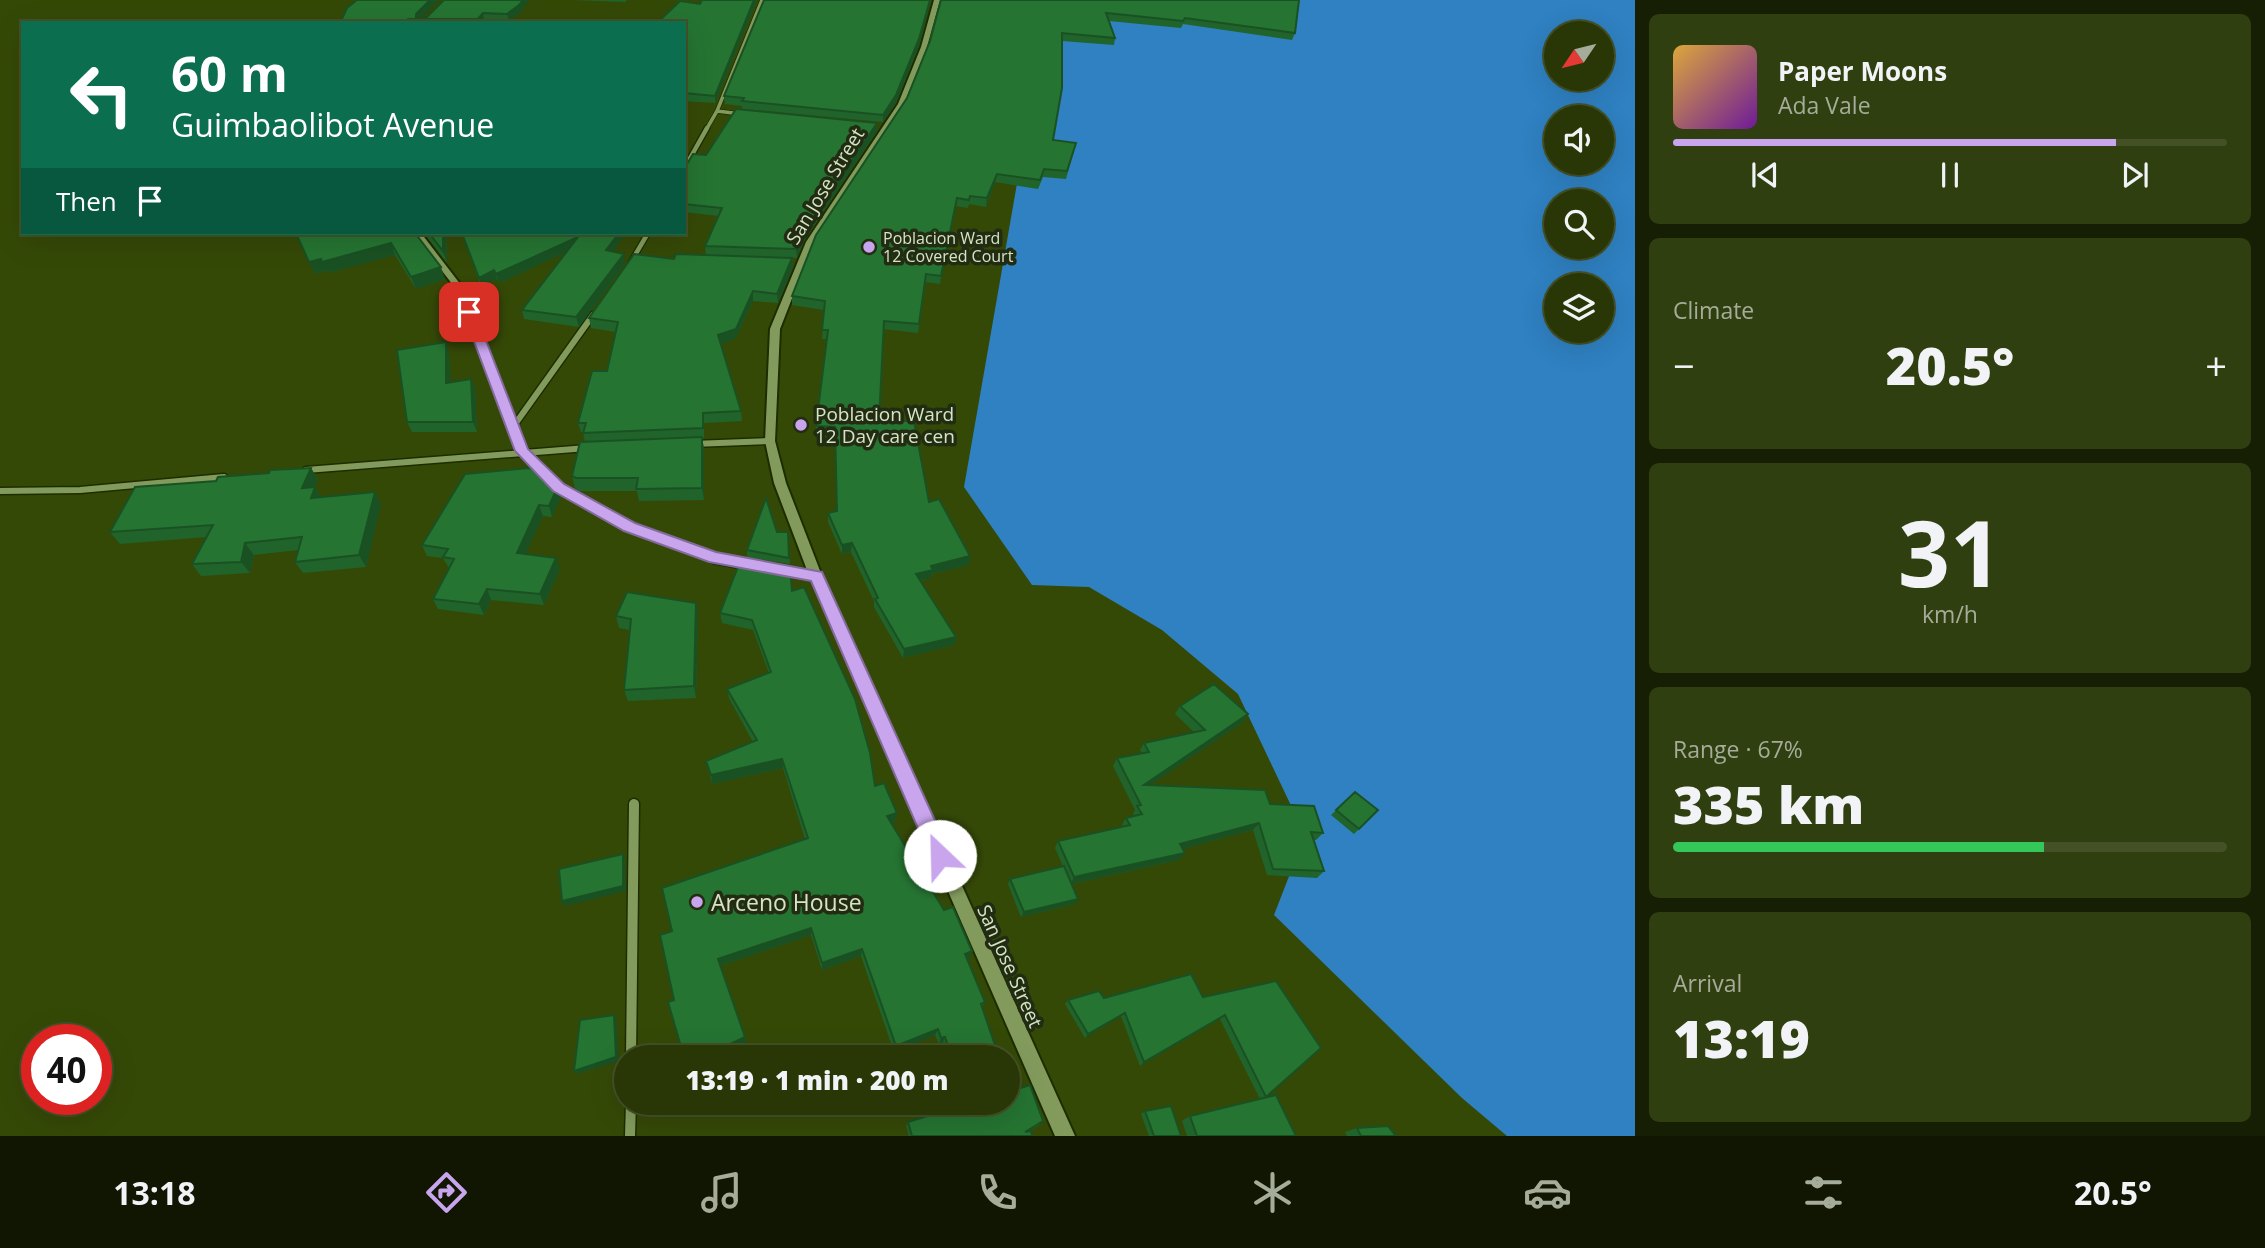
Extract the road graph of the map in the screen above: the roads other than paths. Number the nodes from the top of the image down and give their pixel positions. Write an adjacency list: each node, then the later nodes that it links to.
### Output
1 (762, 0): 3 (street)
2 (937, 0): 11 (street, San Jose Street)
3 (717, 111): 4 (street); 5 (street)
4 (745, 114)
5 (686, 165)
6 (418, 235): 14 (street)
7 (647, 235): 8 (street)
8 (635, 257): 9 (street); 12 (street)
9 (649, 257)
10 (788, 262): 11 (street)
11 (802, 263): 15 (street, San Jose Street)
12 (627, 268)
13 (594, 313): 14 (street)
14 (513, 427): 18 (street)
15 (770, 442): 16 (street); 22 (street, San Jose Street)
16 (687, 445)
17 (591, 448): 18 (street)
18 (522, 451): 19 (street); 22 (street)
19 (301, 470)
20 (232, 476): 21 (street)
21 (0, 491)
22 (816, 576): 27 (street, San Jose Street)
23 (634, 804): 24 (street)
24 (631, 1045)
25 (631, 1115): 26 (street)
26 (630, 1136)
27 (1065, 1136)

